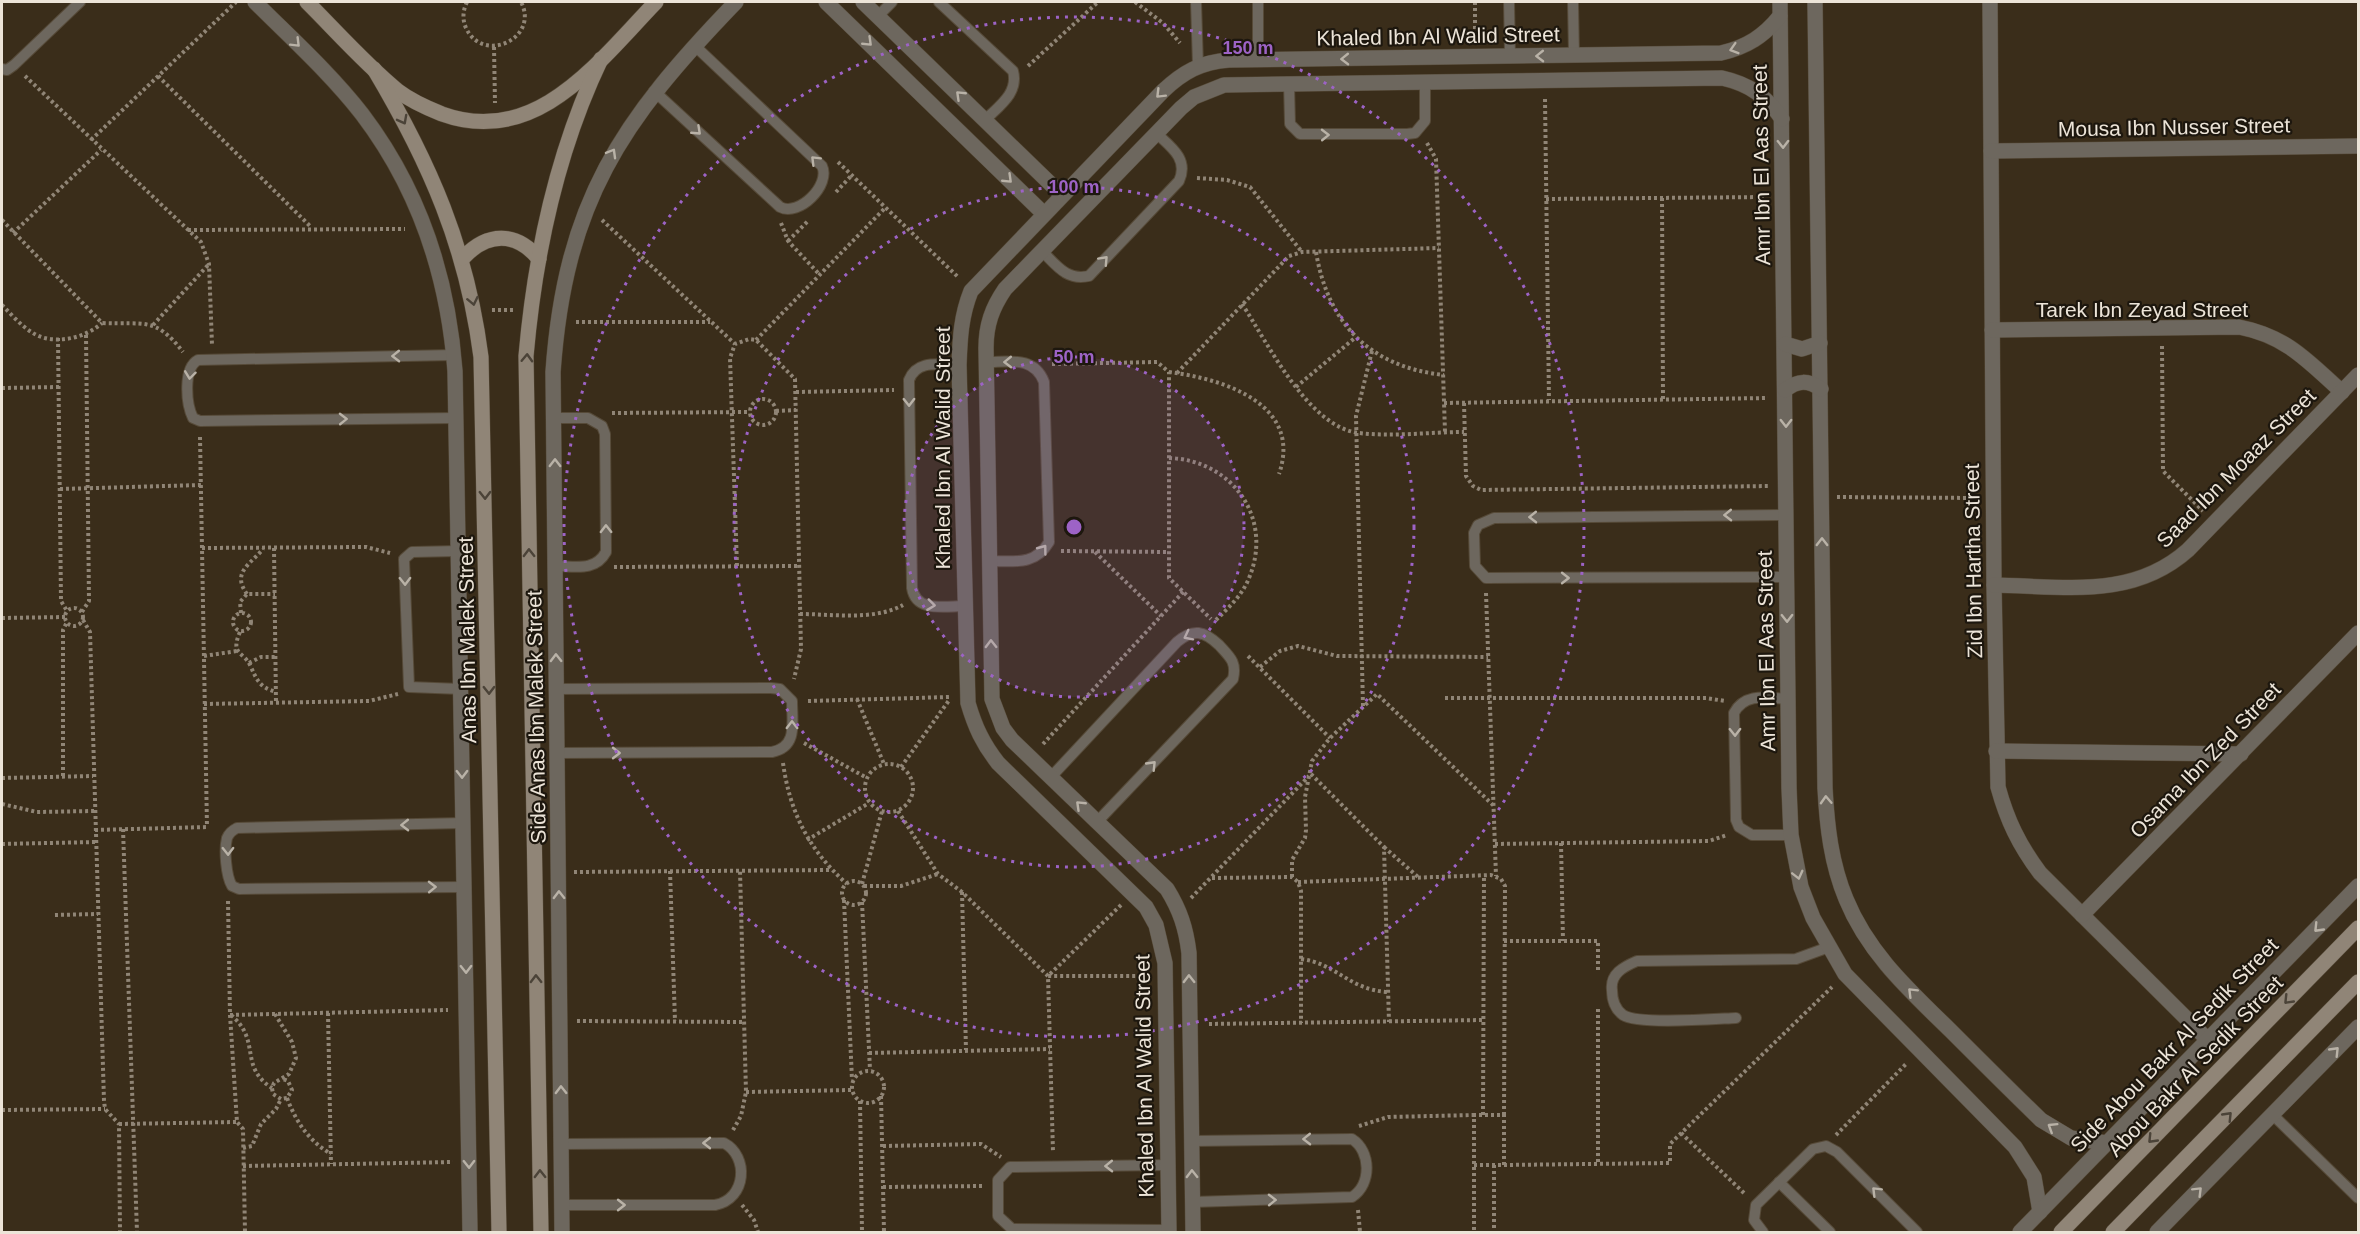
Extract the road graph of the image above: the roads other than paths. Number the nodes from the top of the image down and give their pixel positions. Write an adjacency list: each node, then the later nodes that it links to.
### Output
1 (80, 2): 24 (lane)
2 (255, 2): 42 (street, one-way to 42)
3 (307, 2): 25 (street)
4 (656, 2): 21 (street)
5 (736, 2): 18 (street, Side Anas Ibn Malek Street)
6 (826, 2): 35 (street, one-way to 35)
7 (864, 2): 17 (street)
8 (892, 2): 17 (lane)
9 (939, 2): 30 (lane)
10 (1196, 2): 23 (lane)
11 (1258, 2): 22 (lane)
12 (1509, 2): 20 (lane)
13 (1573, 2): 19 (lane)
14 (1815, 2): 40 (street)
15 (1990, 2): 33 (street, Zid Ibn Hartha Street)
16 (1780, 9): 19 (street, Khaled Ibn Al Walid Street, one-way to 19); 29 (street, Amr Ibn El Aas Street)
17 (878, 16): 30 (street, one-way to 17)
18 (694, 45): 28 (street, Side Anas Ibn Malek Street); 28 (lane, one-way to 18)
19 (1574, 55): 20 (street, Khaled Ibn Al Walid Street, one-way to 20)
20 (1510, 56): 22 (street, Khaled Ibn Al Walid Street, one-way to 22)
21 (602, 58): 25 (street); 38 (street)
22 (1257, 60): 23 (street, Khaled Ibn Al Walid Street)
23 (1194, 68): 34 (street, Khaled Ibn Al Walid Street, one-way to 34)
24 (2, 69)
25 (374, 69): 37 (street, Anas Ibn Malek Street, one-way to 37)
26 (1425, 82): 27 (street, Khaled Ibn Al Walid Street); 27 (lane, one-way to 26); 29 (street, Khaled Ibn Al Walid Street)
27 (1289, 84): 31 (street, Khaled Ibn Al Walid Street)
28 (654, 91): 50 (street, Side Anas Ibn Malek Street, one-way to 28)
29 (1782, 119): 41 (street, Amr Ibn El Aas Street, one-way to 41)
30 (985, 120): 34 (street)
31 (1156, 133): 36 (street, Khaled Ibn Al Walid Street); 36 (lane, one-way to 31)
32 (2358, 146): 33 (street, Mousa Ibn Nusser Street)
33 (1991, 150): 39 (street, Zid Ibn Hartha Street)
34 (1062, 195): 35 (street, Khaled Ibn Al Walid Street)
35 (1044, 214): 44 (street, Khaled Ibn Al Walid Street)
36 (1042, 251): 43 (street, Khaled Ibn Al Walid Street)
37 (463, 258): 38 (street); 93 (street, Anas Ibn Malek Street, one-way to 93)
38 (539, 259): 94 (street, one-way to 38)
39 (1992, 330): 47 (street, Tarek Ibn Zeyad Street); 58 (street, Zid Ibn Hartha Street)
40 (1820, 343): 41 (street); 46 (street)
41 (1785, 344): 48 (street, Amr Ibn El Aas Street)
42 (454, 355): 49 (street); 49 (lane, one-way to 49)
43 (986, 362): 52 (street, Khaled Ibn Al Walid Street); 55 (lane, one-way to 43)
44 (959, 365): 51 (street, Khaled Ibn Al Walid Street); 59 (lane, one-way to 59)
45 (2358, 375): 47 (street, Saad Ibn Moaaz Street)
46 (1821, 389): 48 (street); 83 (street, one-way to 46)
47 (2342, 392): 58 (street, Saad Ibn Moaaz Street)
48 (1786, 394): 53 (street, Amr Ibn El Aas Street, one-way to 53)
49 (456, 418): 54 (street)
50 (555, 418): 56 (street, Side Anas Ibn Malek Street, one-way to 50); 56 (lane, one-way to 50)
51 (962, 493): 52 (street); 59 (street, Khaled Ibn Al Walid Street)
52 (988, 493): 55 (street, Khaled Ibn Al Walid Street)
53 (1786, 515): 57 (street, Amr Ibn El Aas Street); 57 (lane, one-way to 57)
54 (458, 551): 61 (street); 61 (lane, one-way to 61)
55 (989, 561): 67 (street, Khaled Ibn Al Walid Street, one-way to 55)
56 (556, 566): 62 (street, Side Anas Ibn Malek Street, one-way to 56)
57 (1787, 577): 63 (street, Amr Ibn El Aas Street, one-way to 63)
58 (1994, 585): 64 (street, Zid Ibn Hartha Street)
59 (965, 606): 68 (street, Khaled Ibn Al Walid Street)
60 (2358, 633): 66 (street, Osama Ibn Zed Street)
61 (461, 689): 70 (street, one-way to 70)
62 (557, 689): 65 (street, Side Anas Ibn Malek Street); 65 (lane, one-way to 62)
63 (1788, 699): 71 (street, Amr Ibn El Aas Street); 71 (lane, one-way to 71)
64 (1996, 751): 66 (street); 74 (street, Zid Ibn Hartha Street)
65 (558, 753): 84 (street, Side Anas Ibn Malek Street, one-way to 65)
66 (2241, 754): 74 (street, Osama Ibn Zed Street)
67 (1051, 777): 68 (street); 69 (street, Khaled Ibn Al Walid Street, one-way to 67); 69 (lane, one-way to 67)
68 (1032, 795): 85 (street, Khaled Ibn Al Walid Street)
69 (1097, 822): 82 (street, Khaled Ibn Al Walid Street, one-way to 69)
70 (463, 824): 73 (street); 73 (lane, one-way to 73)
71 (1791, 835): 76 (street, Amr Ibn El Aas Street, one-way to 76)
72 (2358, 886): 80 (street, Side Abou Bakr Al Sedik Street, one-way to 80)
73 (464, 887): 92 (street, one-way to 92)
74 (2082, 915): 80 (street, Zid Ibn Hartha Street)
75 (2358, 928): 101 (street, Abou Bakr Al Sedik Street, one-way to 101)
76 (1829, 947): 78 (lane); 90 (street, Amr Ibn El Aas Street)
77 (2358, 982): 102 (street, one-way to 77)
78 (1736, 1018)
79 (2358, 1027): 81 (street, one-way to 79)
80 (2208, 1041): 83 (street, Side Abou Bakr Al Sedik Street)
81 (2273, 1115): 87 (lane); 103 (street, one-way to 81)
82 (1192, 1141): 88 (street, Khaled Ibn Al Walid Street, one-way to 82); 88 (lane, one-way to 82)
83 (2107, 1143): 90 (street, Side Abou Bakr Al Sedik Street)
84 (562, 1144): 89 (street, Side Anas Ibn Malek Street); 89 (lane, one-way to 84)
85 (1168, 1165): 91 (street, Khaled Ibn Al Walid Street); 91 (lane, one-way to 91)
86 (1779, 1182): 97 (lane); 98 (lane); 99 (lane, one-way to 86)
87 (2358, 1198)
88 (1193, 1202): 96 (street, Khaled Ibn Al Walid Street)
89 (562, 1205): 95 (street, Side Anas Ibn Malek Street)
90 (2040, 1212): 100 (street, Side Abou Bakr Al Sedik Street)
91 (1169, 1231)
92 (470, 1233)
93 (498, 1233)
94 (541, 1233)
95 (562, 1233)
96 (1193, 1233)
97 (1763, 1233)
98 (1830, 1233)
99 (1917, 1233)
100 (2020, 1233)
101 (2061, 1233)
102 (2113, 1233)
103 (2157, 1233)

